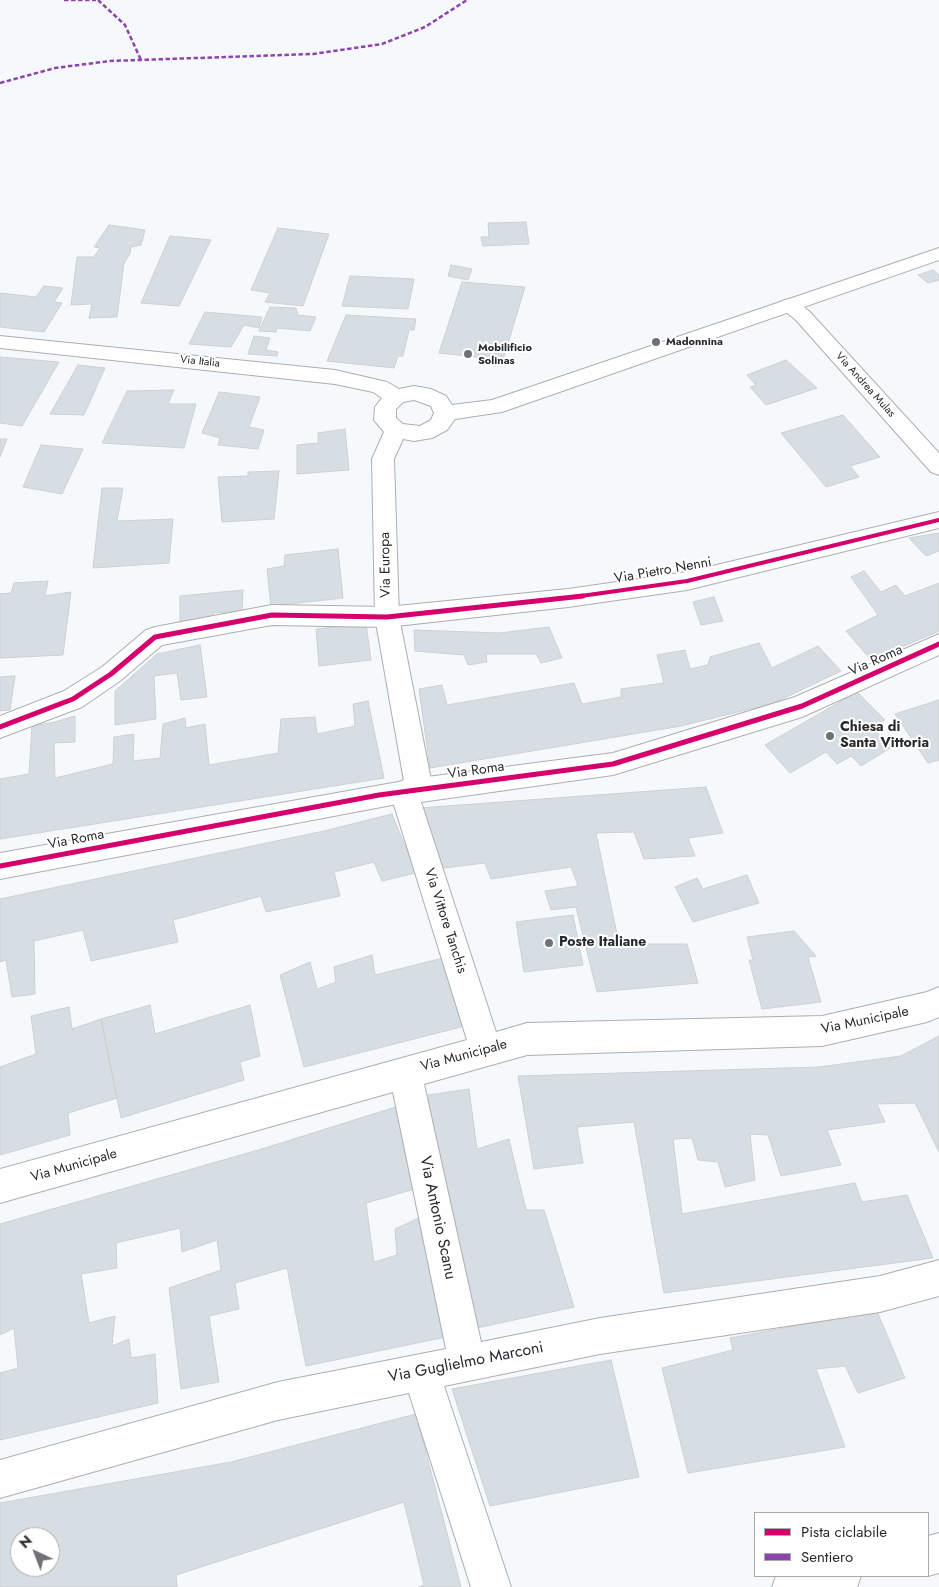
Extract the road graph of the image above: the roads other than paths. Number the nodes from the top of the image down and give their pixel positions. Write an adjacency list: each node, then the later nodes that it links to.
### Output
1 (939, 254): 2 (street)
2 (789, 305): 5 (street); 7 (street, Via Andrea Mulas)
3 (0, 342): 4 (street, Via Italia)
4 (396, 397): 5 (street); 6 (street)
5 (445, 413): 6 (street)
6 (396, 430): 9 (street, Via Europa)
7 (939, 467)
8 (939, 520): 9 (street, Via Pietro Nenni)
9 (387, 617): 13 (street, Via Pietro Nenni); 14 (street, Via Europa)
10 (939, 644): 12 (street, Via Roma)
11 (939, 665): 12 (street, Via Roma)
12 (889, 668): 14 (street, Via Roma)
13 (0, 727)
14 (411, 791): 15 (street, Via Roma); 17 (street, Via Vittore Tanchis)
15 (0, 866)
16 (939, 1002): 17 (street, Via Municipale)
17 (486, 1050): 18 (street, Via Municipale)
18 (405, 1072): 19 (street, Via Municipale); 21 (street, Via Antonio Scanu)
19 (0, 1186)
20 (939, 1278): 21 (street, Via Guglielmo Marconi)
21 (467, 1363): 22 (street, Via Guglielmo Marconi)
22 (421, 1372): 23 (street, Via Guglielmo Marconi); 25 (street)
23 (0, 1479)
24 (837, 1577): 26 (street)
25 (491, 1587)
26 (792, 1587)

